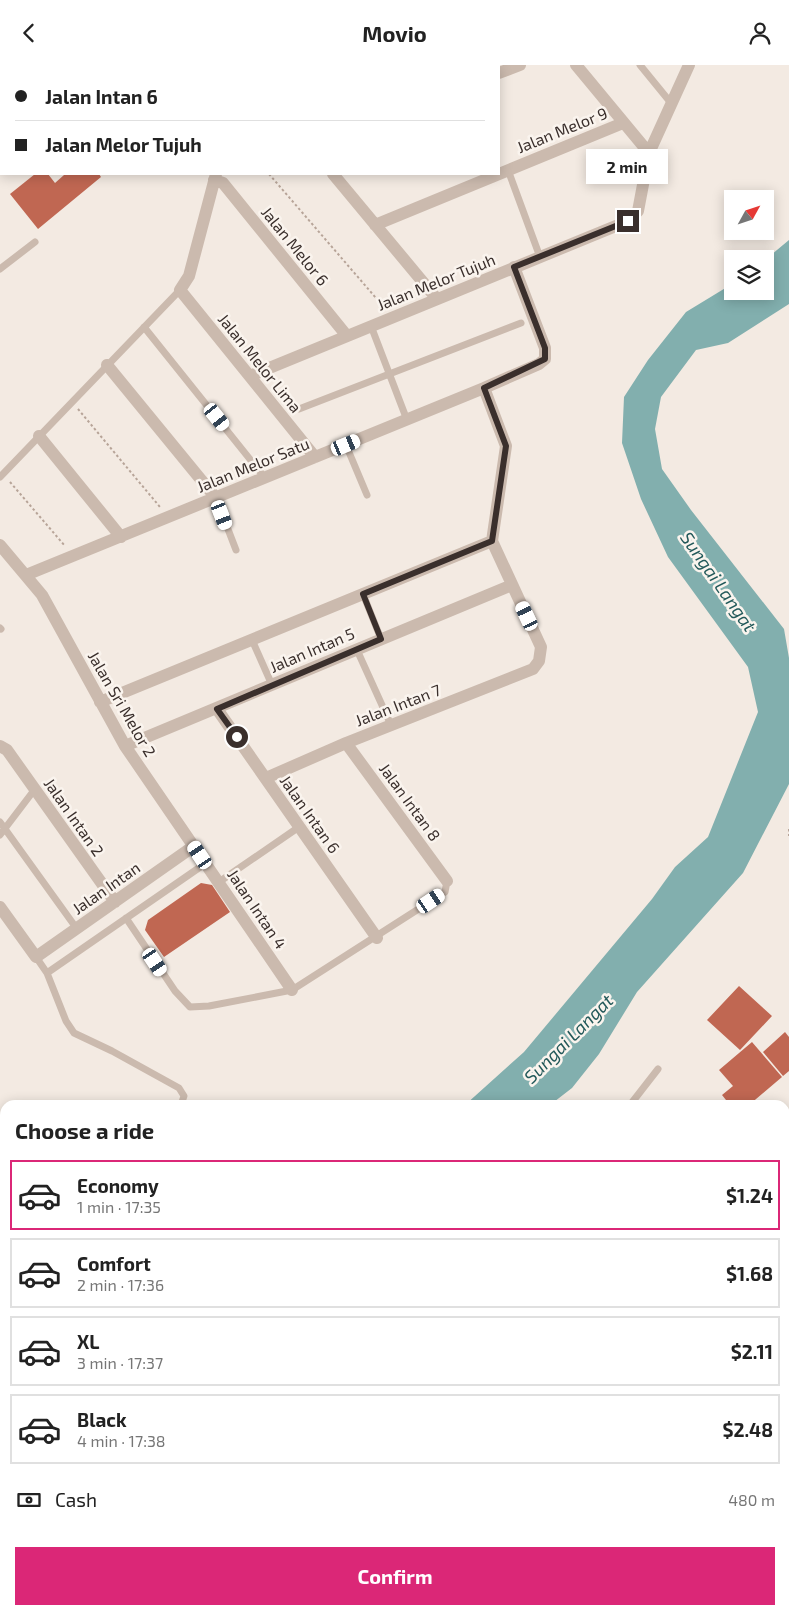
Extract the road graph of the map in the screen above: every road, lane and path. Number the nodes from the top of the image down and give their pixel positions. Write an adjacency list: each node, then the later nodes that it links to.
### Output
1 (520, 65): 5 (street)
2 (576, 65): 7 (street)
3 (640, 65): 6 (lane)
4 (689, 65): 6 (street)
5 (500, 73)
6 (671, 103): 8 (street)
7 (623, 123): 8 (street); 9 (street, Jalan Melor 9)
8 (649, 153): 16 (street, Jalan Melor Tujuh)
9 (502, 172): 16 (lane)
10 (270, 175): 20 (path)
11 (334, 175): 14 (street)
12 (495, 175): 14 (street, Jalan Melor 9)
13 (215, 177): 19 (street); 25 (street, Jalan Melor 6)
14 (375, 225): 21 (street)
15 (35, 242): 18 (lane)
16 (540, 257): 17 (street, Jalan Melor Tujuh)
17 (514, 267): 21 (street, Jalan Melor Tujuh); 29 (street, Jalan Melor Satu)
18 (0, 269)
19 (180, 290): 24 (lane); 28 (street, Jalan Melor Lima)
20 (376, 298)
21 (437, 299): 23 (street, Jalan Melor Tujuh)
22 (521, 323): 27 (lane)
23 (371, 326): 25 (street, Jalan Melor Tujuh); 27 (lane)
24 (144, 327): 26 (lane); 37 (lane)
25 (347, 336): 28 (street, Jalan Melor Tujuh)
26 (107, 365): 30 (lane); 39 (street)
27 (390, 375): 31 (lane); 32 (lane)
28 (250, 376): 35 (street, Jalan Melor Lima)
29 (484, 388): 32 (street, Jalan Melor Satu); 42 (street)
30 (72, 401): 33 (lane); 40 (path)
31 (299, 409)
32 (407, 420): 34 (street, Jalan Melor Satu)
33 (39, 436): 36 (lane); 41 (street)
34 (346, 445): 35 (street, Jalan Melor Satu); 38 (lane)
35 (315, 457): 37 (street, Jalan Melor Satu)
36 (2, 476): 45 (path)
37 (266, 478): 39 (street, Jalan Melor Satu)
38 (367, 495)
39 (216, 498): 40 (street, Jalan Melor Satu); 44 (lane)
40 (168, 517): 41 (street, Jalan Melor Satu)
41 (121, 537): 45 (street, Jalan Melor Satu)
42 (492, 541): 47 (street); 48 (street)
43 (0, 545): 46 (street, Jalan Sri Melor 2)
44 (236, 550)
45 (74, 556): 46 (street, Jalan Melor Satu)
46 (26, 575): 53 (street, Jalan Sri Melor 2)
47 (512, 585): 49 (street, Jalan Intan 5); 55 (street, Jalan Intan 7)
48 (363, 594): 49 (lane); 50 (street)
49 (381, 639): 51 (street, Jalan Intan 5)
50 (252, 640): 52 (lane); 53 (street)
51 (356, 649): 52 (street, Jalan Intan 5); 55 (lane)
52 (272, 685): 54 (street, Jalan Intan 5)
53 (100, 702): 57 (street, Jalan Sri Melor 2)
54 (217, 709): 57 (street, Jalan Intan 5); 59 (street, Jalan Intan 6)
55 (391, 725): 56 (street, Jalan Intan 7)
56 (346, 743): 59 (street, Jalan Intan 7); 69 (street, Jalan Intan 8)
57 (125, 745): 67 (street, Jalan Sri Melor 2)
58 (4, 748): 60 (street, Jalan Intan 2)
59 (266, 778): 62 (street, Jalan Intan 6)
60 (35, 789): 63 (lane); 71 (street, Jalan Intan 2)
61 (0, 822): 63 (lane)
62 (300, 827): 70 (lane); 75 (street, Jalan Intan 6)
63 (5, 829): 65 (lane); 74 (lane)
64 (789, 829): 66 (path)
65 (0, 835)
66 (789, 836)
67 (194, 846): 68 (street, Jalan Intan 4); 71 (street, Jalan Intan)
68 (206, 863): 70 (street, Jalan Intan 4); 73 (lane)
69 (447, 881): 75 (lane)
70 (219, 882): 78 (street, Jalan Intan 4)
71 (115, 902): 74 (street, Jalan Intan)
72 (0, 907): 76 (street)
73 (126, 918): 77 (lane); 78 (lane)
74 (77, 929): 76 (street, Jalan Intan)
75 (377, 938): 78 (lane)
76 (36, 957): 77 (lane)
77 (47, 973): 80 (lane)
78 (292, 990)
79 (658, 1069): 81 (lane)
80 (183, 1100)
81 (634, 1100)

